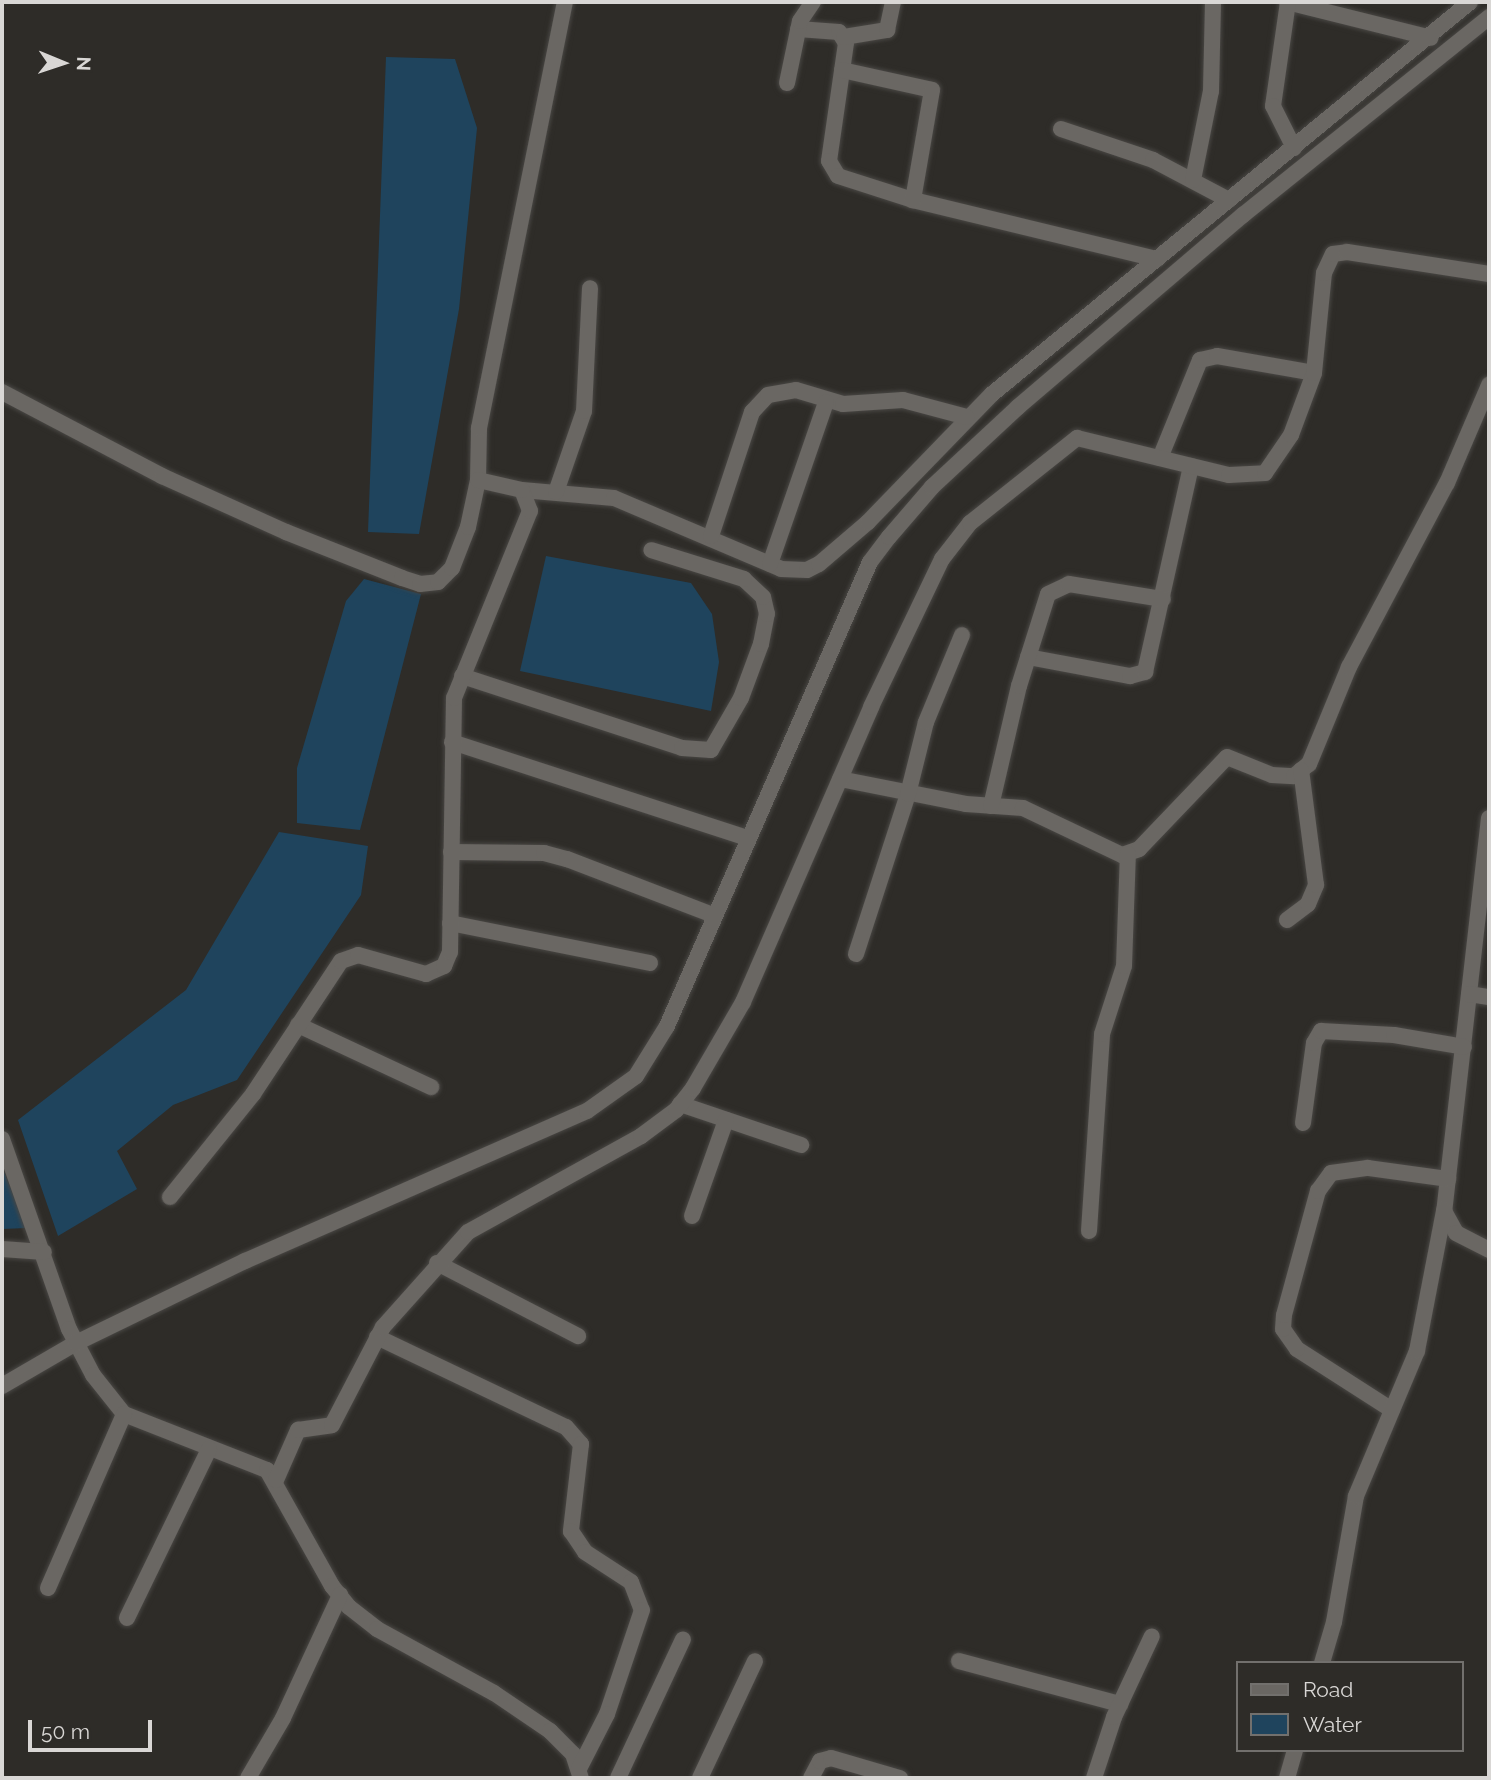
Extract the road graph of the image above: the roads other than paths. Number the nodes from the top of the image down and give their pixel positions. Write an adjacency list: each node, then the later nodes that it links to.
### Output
1 (565, 2): 30 (street)
2 (813, 2): 9 (street)
3 (893, 2): 10 (street)
4 (1213, 2): 16 (street)
5 (1287, 2): 11 (street); 15 (street)
6 (1471, 2): 7 (street)
7 (1452, 8): 11 (street)
8 (1489, 17): 46 (street)
9 (798, 29): 10 (street); 13 (street)
10 (844, 37): 12 (street)
11 (1431, 38): 15 (street)
12 (842, 70): 17 (street); 17 (street)
13 (787, 83)
14 (1061, 129): 16 (street)
15 (1294, 148): 18 (street)
16 (1193, 180): 18 (street)
17 (913, 200): 19 (street)
18 (1229, 200): 19 (street)
19 (1157, 259): 27 (street)
20 (1489, 274): 22 (street)
21 (590, 288): 32 (street)
22 (1314, 373): 28 (street); 29 (street)
23 (1489, 385): 26 (street)
24 (2, 392): 30 (street)
25 (826, 402): 27 (street); 33 (street); 35 (street)
26 (1484, 412): 41 (street)
27 (967, 417): 35 (street)
28 (1160, 458): 29 (street); 42 (street)
29 (1191, 466): 36 (street)
30 (478, 480): 31 (street)
31 (522, 490): 32 (street); 39 (street)
32 (556, 492): 33 (street)
33 (711, 536): 35 (street)
34 (651, 550): 39 (street)
35 (770, 564)
36 (1163, 599): 38 (street); 38 (street)
37 (962, 635): 43 (street)
38 (1028, 657): 44 (street)
39 (461, 676): 40 (street)
40 (452, 742): 46 (street); 47 (street)
41 (1301, 770): 48 (street); 50 (street)
42 (840, 779): 43 (street); 59 (street)
43 (908, 794): 44 (street); 52 (street)
44 (990, 806): 48 (street)
45 (1489, 818): 54 (street)
46 (747, 838): 49 (street)
47 (451, 852): 49 (street); 51 (street)
48 (1128, 854): 68 (street)
49 (713, 915): 73 (street)
50 (1287, 919)
51 (450, 923): 53 (street); 56 (street)
52 (856, 954)
53 (650, 963)
54 (1469, 994): 55 (street); 57 (street)
55 (1489, 997)
56 (298, 1025): 58 (street); 65 (street)
57 (1464, 1047): 61 (street); 64 (street)
58 (431, 1087)
59 (680, 1104): 60 (street); 72 (street)
60 (726, 1120): 63 (street); 67 (street)
61 (1303, 1123)
62 (2, 1139): 71 (street)
63 (801, 1146)
64 (1448, 1179): 66 (street); 77 (street)
65 (170, 1198)
66 (1444, 1211): 70 (street); 77 (street)
67 (692, 1216)
68 (1088, 1231)
69 (2, 1249): 71 (street)
70 (1489, 1250)
71 (44, 1252): 73 (street)
72 (437, 1263): 74 (street); 75 (street)
73 (73, 1336): 76 (street); 78 (street)
74 (578, 1336)
75 (377, 1337): 80 (street); 91 (street)
76 (2, 1386)
77 (1392, 1410): 88 (street)
78 (124, 1415): 79 (street); 81 (street)
79 (209, 1449): 80 (street); 83 (street)
80 (276, 1480): 82 (street)
81 (48, 1588)
82 (340, 1595): 91 (street); 92 (street)
83 (127, 1618)
84 (1152, 1636): 89 (street)
85 (683, 1639): 93 (street)
86 (755, 1661): 94 (street)
87 (959, 1661): 89 (street)
88 (1323, 1661)
89 (1120, 1704): 97 (street)
90 (1294, 1752): 98 (street)
91 (580, 1773)
92 (247, 1778)
93 (618, 1778)
94 (700, 1778)
95 (811, 1778): 96 (street)
96 (900, 1778)
97 (1094, 1778)
98 (1287, 1778)

